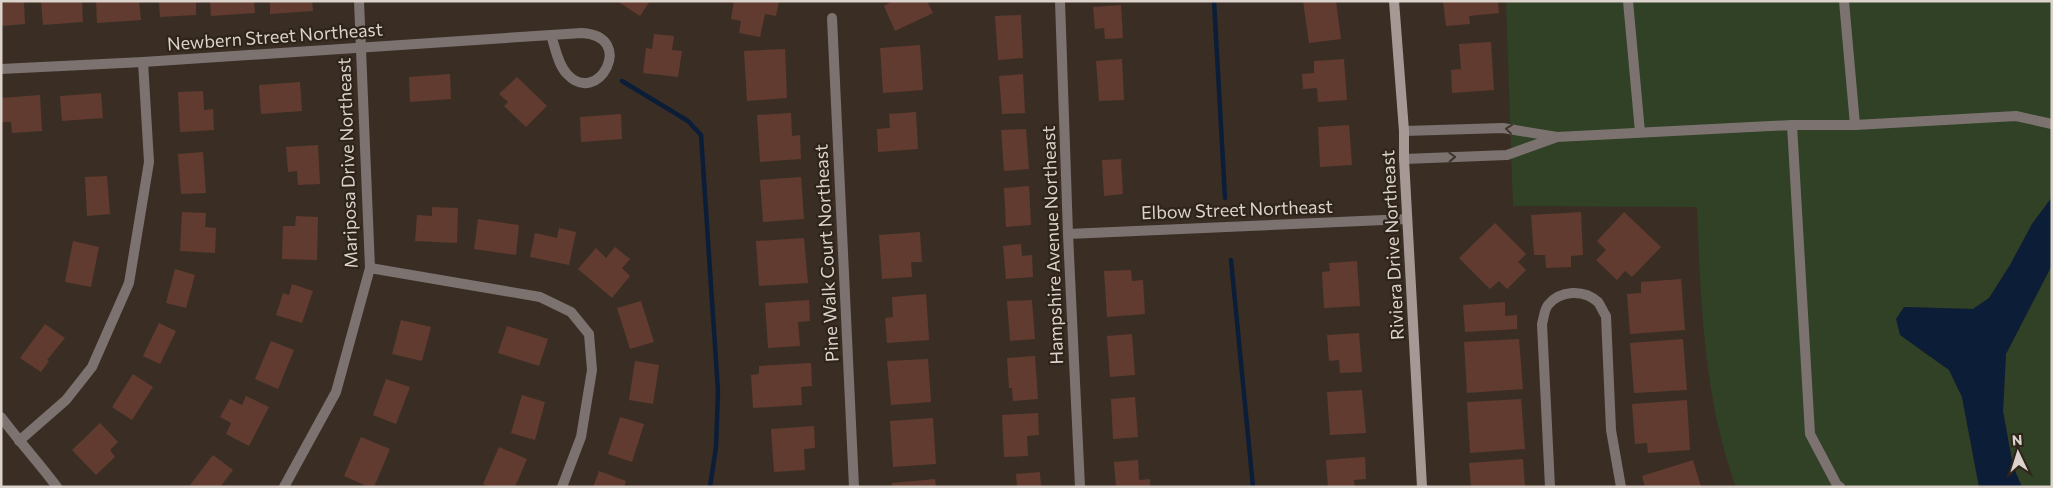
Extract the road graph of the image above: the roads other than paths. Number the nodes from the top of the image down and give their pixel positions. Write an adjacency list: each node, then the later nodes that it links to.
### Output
1 (359, 1): 8 (street, Mariposa Drive Northeast)
2 (1060, 1): 19 (street, Hampshire Avenue Northeast)
3 (1394, 1): 14 (street, Riviera Drive Northeast)
4 (1628, 1): 15 (street)
5 (1844, 1): 13 (street)
6 (832, 18): 26 (street, Pine Walk Court Northeast)
7 (551, 35): 7 (street, Newbern Street Northeast); 8 (street, Newbern Street Northeast)
8 (361, 48): 9 (street, Newbern Street Northeast); 20 (street, Mariposa Drive Northeast)
9 (143, 62): 10 (street, Newbern Street Northeast); 22 (street)
10 (1, 69)
11 (2052, 124): 13 (street)
12 (1792, 125): 13 (street); 15 (street); 31 (street)
13 (1856, 125)
14 (1404, 131): 16 (street, one-way to 14); 17 (street, Riviera Drive Northeast)
15 (1640, 132): 16 (street)
16 (1557, 137): 17 (street, one-way to 16)
17 (1404, 159): 18 (street, Riviera Drive Northeast)
18 (1407, 219): 19 (street, Elbow Street Northeast); 28 (street, Riviera Drive Northeast)
19 (1068, 234): 27 (street, Hampshire Avenue Northeast)
20 (370, 268): 24 (street, Mariposa Drive Northeast); 25 (street)
21 (1, 417): 22 (street)
22 (19, 441): 23 (street)
23 (57, 487)
24 (284, 487)
25 (562, 487)
26 (854, 487)
27 (1080, 487)
28 (1422, 487)
29 (1550, 487): 30 (street)
30 (1622, 487)
31 (1840, 487)

